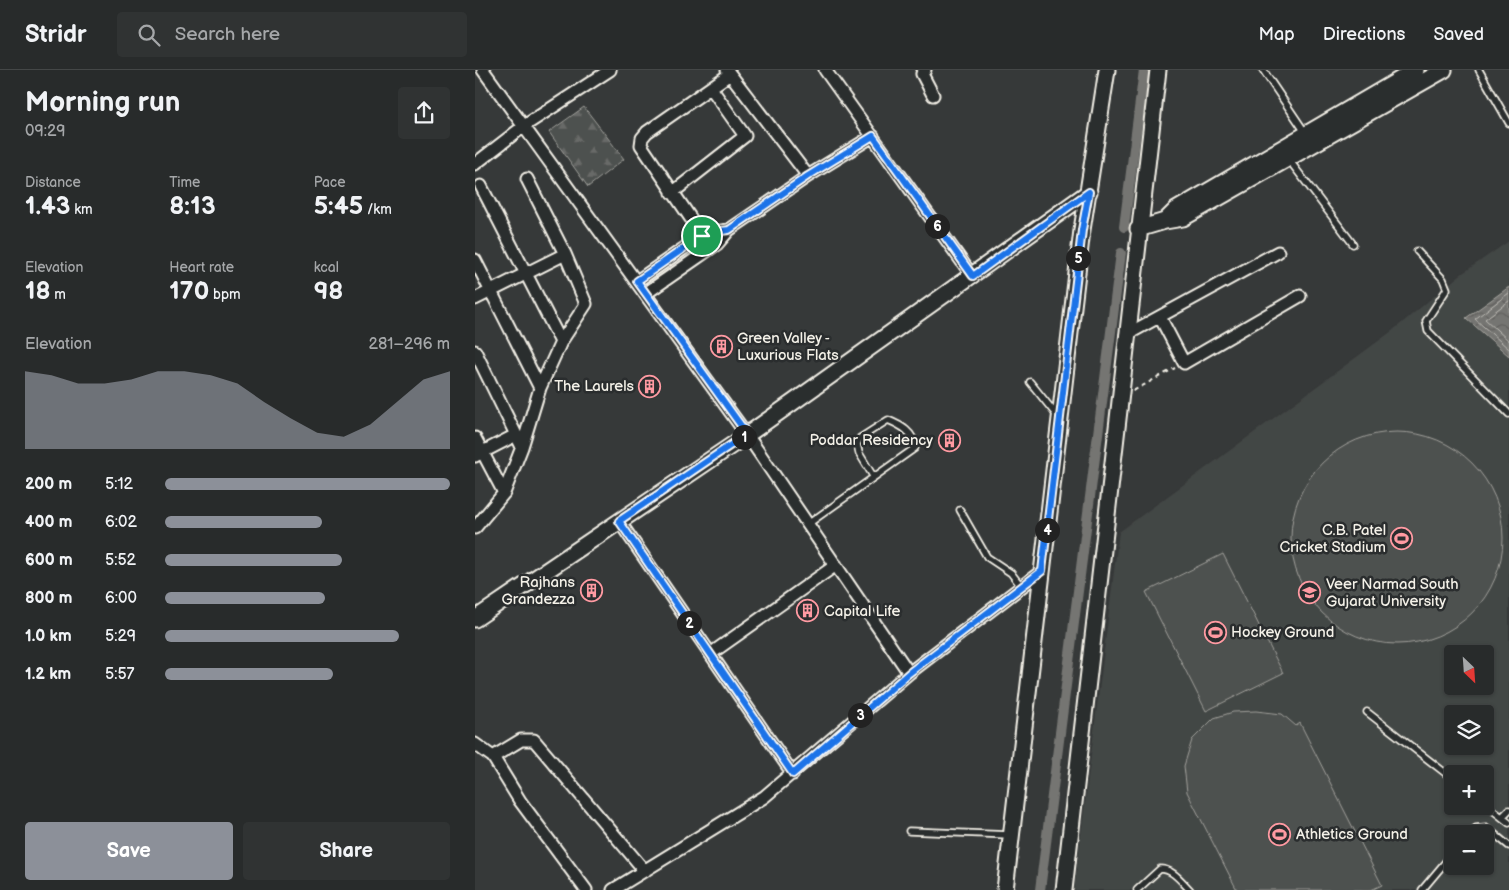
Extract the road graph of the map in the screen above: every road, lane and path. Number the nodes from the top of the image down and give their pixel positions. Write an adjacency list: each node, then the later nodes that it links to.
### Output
1 (483, 70): 15 (street)
2 (610, 70): 15 (street)
3 (925, 70): 13 (street)
4 (1107, 70): 23 (street)
5 (1158, 70): 27 (street)
6 (1263, 70): 16 (lane)
7 (1416, 70): 16 (street)
8 (1444, 70): 18 (street)
9 (1479, 70): 14 (lane)
10 (828, 71): 17 (street)
11 (729, 72): 12 (street); 20 (street)
12 (711, 88): 24 (street); 24 (street)
13 (933, 95)
14 (1509, 123)
15 (524, 126): 19 (street); 36 (street)
16 (1306, 133): 25 (street)
17 (873, 136): 20 (street); 35 (street)
18 (1288, 159): 25 (street); 29 (lane)
19 (475, 164)
20 (808, 176): 26 (street)
21 (527, 179): 32 (street)
22 (481, 186): 34 (street)
23 (1089, 192): 35 (street); 50 (street)
24 (672, 193): 28 (street)
25 (1165, 221): 27 (street)
26 (729, 230): 28 (street); 38 (street)
27 (1138, 230): 42 (street)
28 (702, 236): 36 (street)
29 (1353, 244)
30 (1417, 251): 49 (lane)
31 (1278, 252): 41 (street)
32 (565, 254): 34 (street); 43 (street)
33 (475, 260): 37 (street)
34 (524, 273): 37 (street); 43 (street)
35 (973, 276): 51 (street)
36 (637, 281): 38 (street)
37 (491, 290): 40 (street); 47 (street)
38 (645, 294): 51 (street)
39 (1300, 296): 45 (street)
40 (475, 298)
41 (1160, 317): 42 (street); 45 (street)
42 (1126, 335): 48 (street)
43 (561, 342): 47 (street)
44 (475, 352): 52 (street)
45 (1184, 363): 48 (path)
46 (1030, 382): 50 (lane)
47 (541, 388): 54 (street)
48 (1119, 399): 86 (street)
49 (1509, 414)
50 (1059, 420): 63 (street)
51 (747, 434): 59 (street); 60 (street)
52 (516, 435): 54 (street); 55 (street)
53 (475, 438): 55 (street)
54 (522, 447): 57 (street)
55 (479, 454): 57 (street)
56 (873, 476): 56 (lane); 60 (lane)
57 (504, 493): 61 (street)
58 (960, 510): 64 (lane)
59 (619, 521): 65 (street); 72 (street)
60 (808, 524): 62 (street)
61 (476, 525)
62 (836, 565): 66 (street); 67 (street)
63 (1042, 571): 64 (street); 79 (street)
64 (1021, 586): 67 (street)
65 (475, 619)
66 (716, 650)
67 (909, 673): 72 (street)
68 (1367, 712): 71 (lane)
69 (475, 744): 70 (street)
70 (493, 757): 82 (street); 83 (street)
71 (1444, 771)
72 (793, 774): 82 (street)
73 (1509, 810): 75 (lane)
74 (1494, 811): 75 (lane)
75 (1502, 817): 76 (lane)
76 (1509, 823)
77 (909, 831): 79 (lane)
78 (1494, 833): 80 (lane)
79 (1011, 835): 85 (street)
80 (1509, 846)
81 (1444, 864): 89 (lane)
82 (645, 871): 84 (street)
83 (586, 890)
84 (613, 890)
85 (1005, 890)
86 (1064, 890)
87 (1137, 890): 88 (lane)
88 (1190, 890)
89 (1422, 890)

